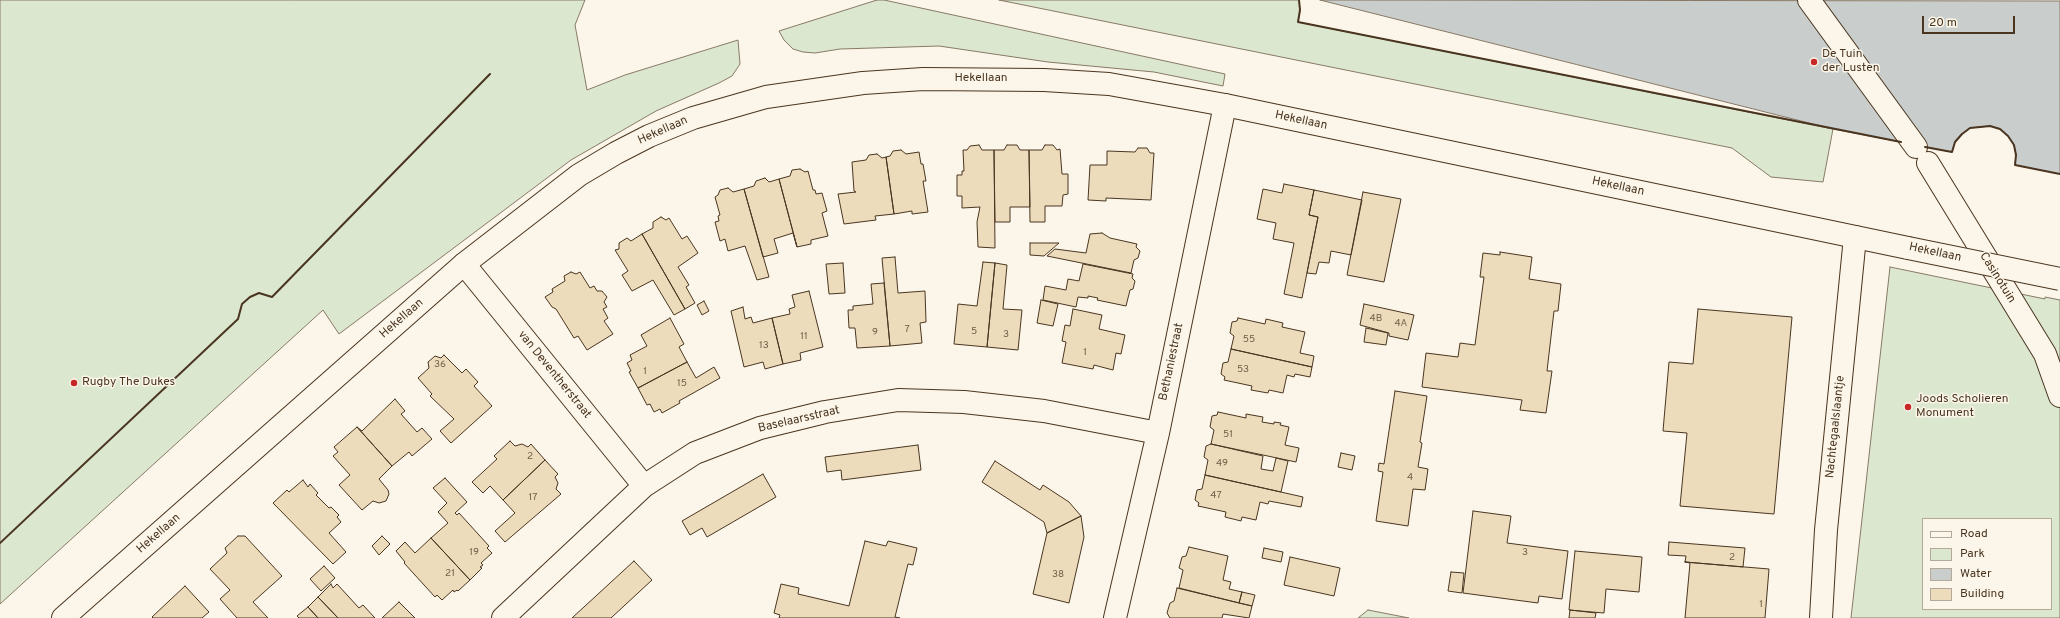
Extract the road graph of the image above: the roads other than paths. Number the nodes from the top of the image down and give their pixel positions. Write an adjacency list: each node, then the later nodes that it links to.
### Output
1 (1809, 0): 6 (street, Casinotuin)
2 (1226, 105): 3 (street, Hekellaan); 4 (street, Hekellaan); 7 (street, Bethaniestraat)
3 (1855, 237): 5 (street, Hekellaan, bridge); 12 (street, Nachtegaalslaantje)
4 (464, 264): 8 (street, van Deventherstraat); 9 (street, Hekellaan)
5 (2060, 279)
6 (2060, 396)
7 (1158, 433): 8 (street, Baselaarsstraat); 11 (street, Bethaniestraat)
8 (644, 486): 10 (street, Baselaarsstraat)
9 (63, 618)
10 (503, 618)
11 (1115, 618)
12 (1821, 618)

